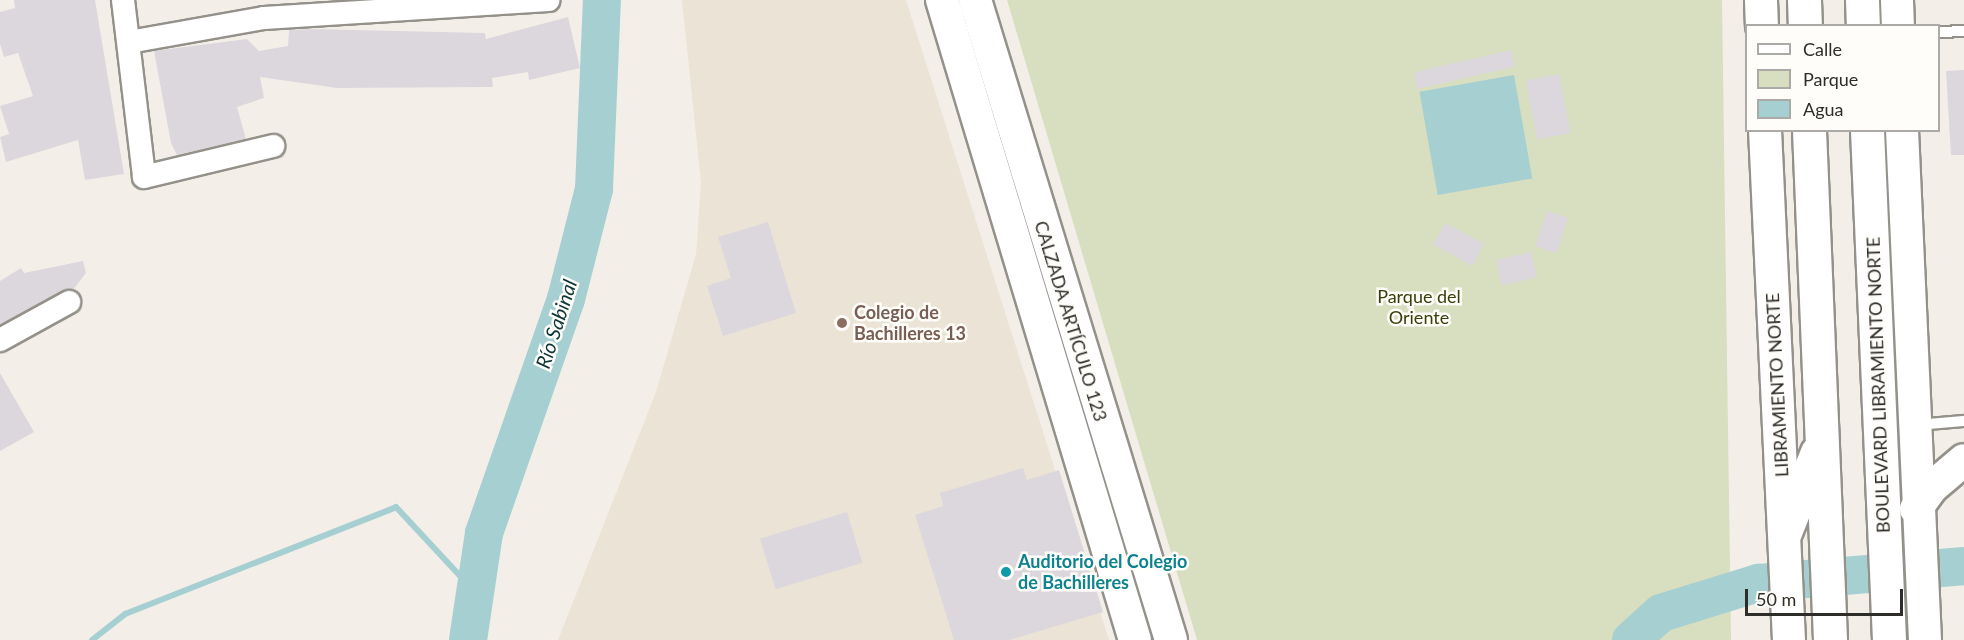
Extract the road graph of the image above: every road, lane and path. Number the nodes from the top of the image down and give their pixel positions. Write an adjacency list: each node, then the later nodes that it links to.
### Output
1 (123, 0): 17 (street)
2 (548, 0): 9 (street)
3 (942, 0): 33 (main road, CALZADA ARTÍCULO 123)
4 (975, 0): 32 (main road, CALZADA ARTÍCULO 123)
5 (1761, 0): 11 (main road)
6 (1804, 0): 12 (highway)
7 (1862, 0): 13 (highway)
8 (1897, 0): 14 (main road)
9 (404, 5): 10 (street)
10 (263, 9): 17 (street)
11 (1761, 24)
12 (1805, 24)
13 (1863, 24)
14 (1898, 24)
15 (1964, 31): 16 (lane)
16 (1940, 32)
17 (129, 42): 22 (street)
18 (1765, 132): 31 (main road, LIBRAMIENTO NORTE)
19 (1809, 132): 27 (highway)
20 (1867, 132): 34 (highway, BOULEVARD LIBRAMIENTO NORTE)
21 (1902, 132): 26 (main road)
22 (273, 146)
23 (69, 302): 24 (street)
24 (0, 340)
25 (1964, 421): 26 (lane)
26 (1912, 438): 28 (main road); 30 (main road)
27 (1821, 442): 31 (highway); 36 (highway)
28 (1964, 449)
29 (1964, 460): 30 (main road)
30 (1916, 518): 35 (main road)
31 (1786, 539): 37 (main road, LIBRAMIENTO NORTE)
32 (1167, 627)
33 (1132, 630)
34 (1888, 635)
35 (1925, 637)
36 (1830, 639)
37 (1789, 640)

